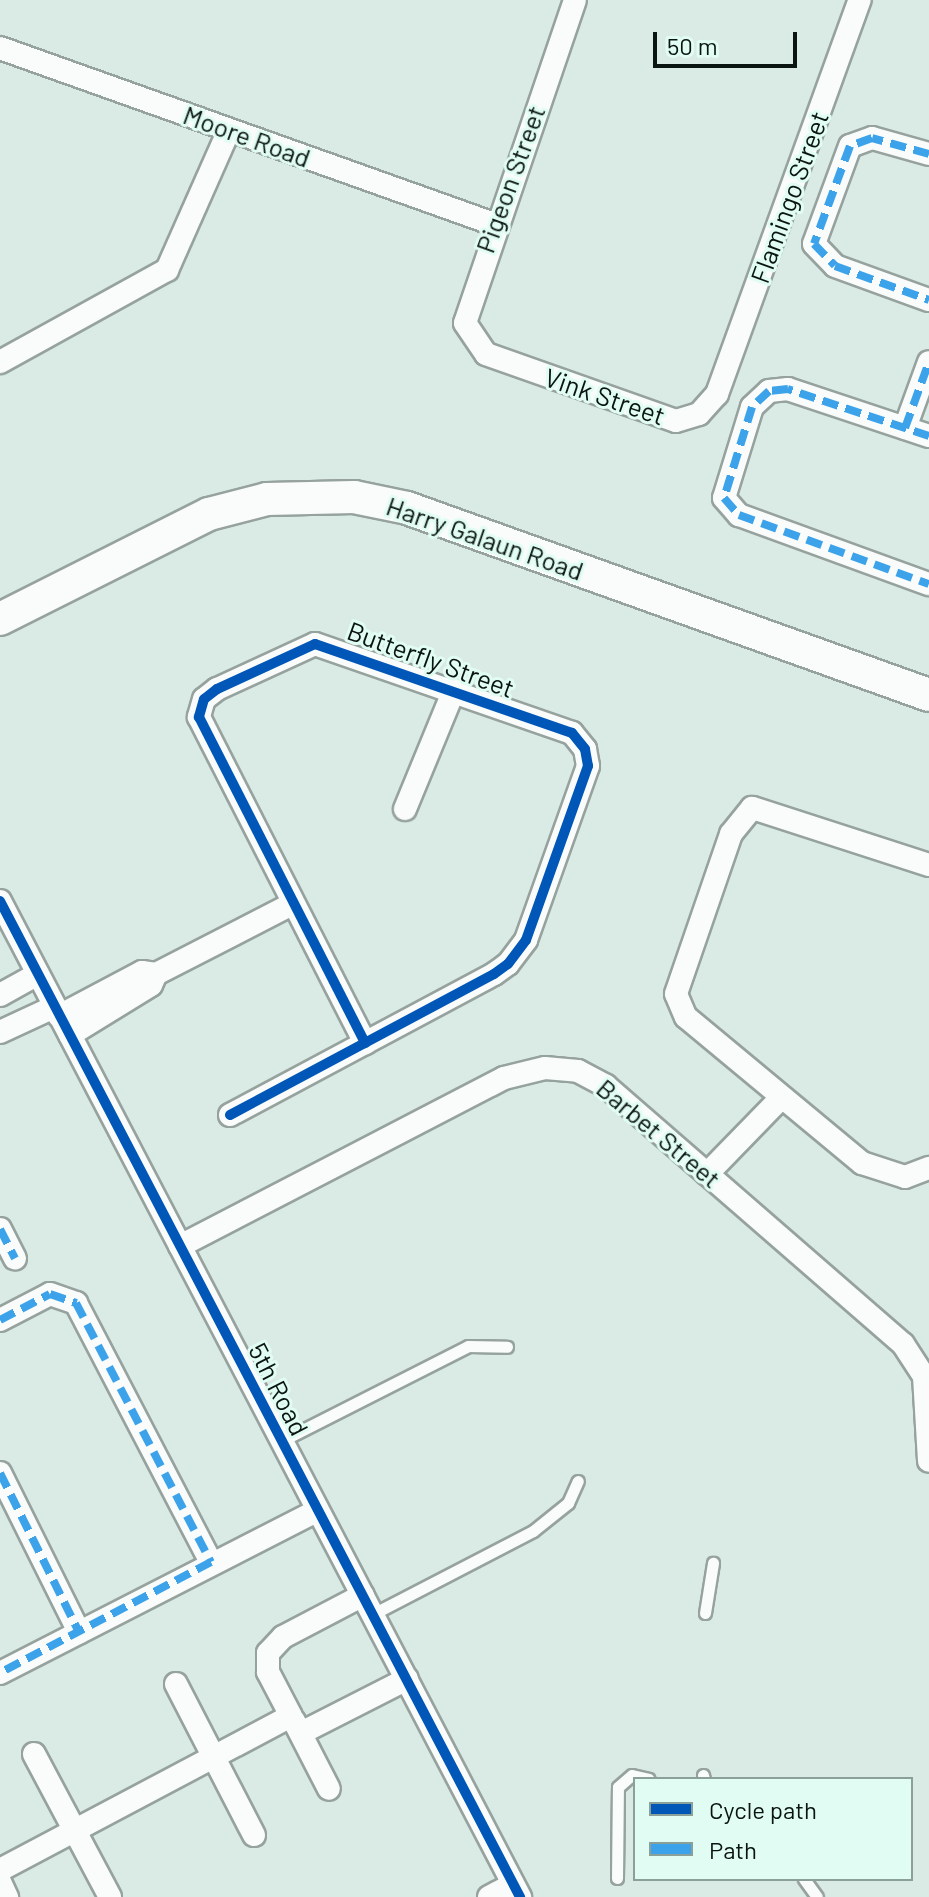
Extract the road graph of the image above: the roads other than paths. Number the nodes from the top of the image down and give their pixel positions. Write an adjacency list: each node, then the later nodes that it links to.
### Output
1 (575, 0): 6 (street, Pigeon Street)
2 (860, 0): 11 (street, Flamingo Street)
3 (0, 48): 4 (street, Moore Road)
4 (229, 130): 6 (street, Moore Road); 9 (street)
5 (929, 154): 7 (street)
6 (494, 224): 8 (street, Pigeon Street)
7 (929, 300)
8 (486, 354): 11 (street, Vink Street)
9 (0, 362)
10 (929, 362): 12 (street)
11 (717, 394)
12 (905, 428): 13 (street); 14 (street)
13 (929, 436)
14 (929, 584)
15 (0, 619): 17 (main road, Harry Galaun Road)
16 (454, 690): 18 (street); 21 (street, Butterfly Street); 26 (street, Butterfly Street)
17 (929, 695)
18 (405, 809)
19 (929, 865): 27 (street)
20 (0, 901): 22 (street, 5th Road)
21 (292, 904): 24 (street); 26 (street, Butterfly Street)
22 (38, 974): 23 (street); 24 (street, 5th Road)
23 (0, 995)
24 (61, 1019): 25 (street); 32 (street, 5th Road)
25 (0, 1032)
26 (365, 1043): 28 (street, Butterfly Street)
27 (779, 1100): 29 (street); 30 (street)
28 (230, 1115)
29 (929, 1168)
30 (707, 1174): 32 (street, Barbet Street); 36 (street, Barbet Street)
31 (0, 1229): 33 (street)
32 (180, 1246): 37 (street, 5th Road)
33 (15, 1258)
34 (0, 1320): 42 (street)
35 (507, 1347): 37 (lane)
36 (925, 1368): 38 (street, Barbet Street)
37 (281, 1441): 41 (street, 5th Road)
38 (929, 1461)
39 (0, 1473): 46 (street)
40 (578, 1481): 44 (lane)
41 (317, 1511): 42 (street); 44 (street, 5th Road)
42 (211, 1562): 46 (street)
43 (713, 1563): 45 (lane)
44 (368, 1605): 48 (street, 5th Road); 50 (street)
45 (705, 1613)
46 (79, 1632): 47 (street)
47 (0, 1673)
48 (407, 1679): 50 (street); 60 (street, 5th Road)
49 (176, 1684): 52 (street)
50 (296, 1725): 52 (street); 54 (street)
51 (34, 1754): 55 (street)
52 (214, 1758): 55 (street); 56 (street)
53 (640, 1777): 58 (lane)
54 (329, 1789)
55 (75, 1832): 57 (street); 62 (street)
56 (254, 1835)
57 (0, 1870)
58 (617, 1878)
59 (0, 1882): 61 (street)
60 (516, 1890): 63 (street)
61 (7, 1897)
62 (110, 1897)
63 (489, 1897)

